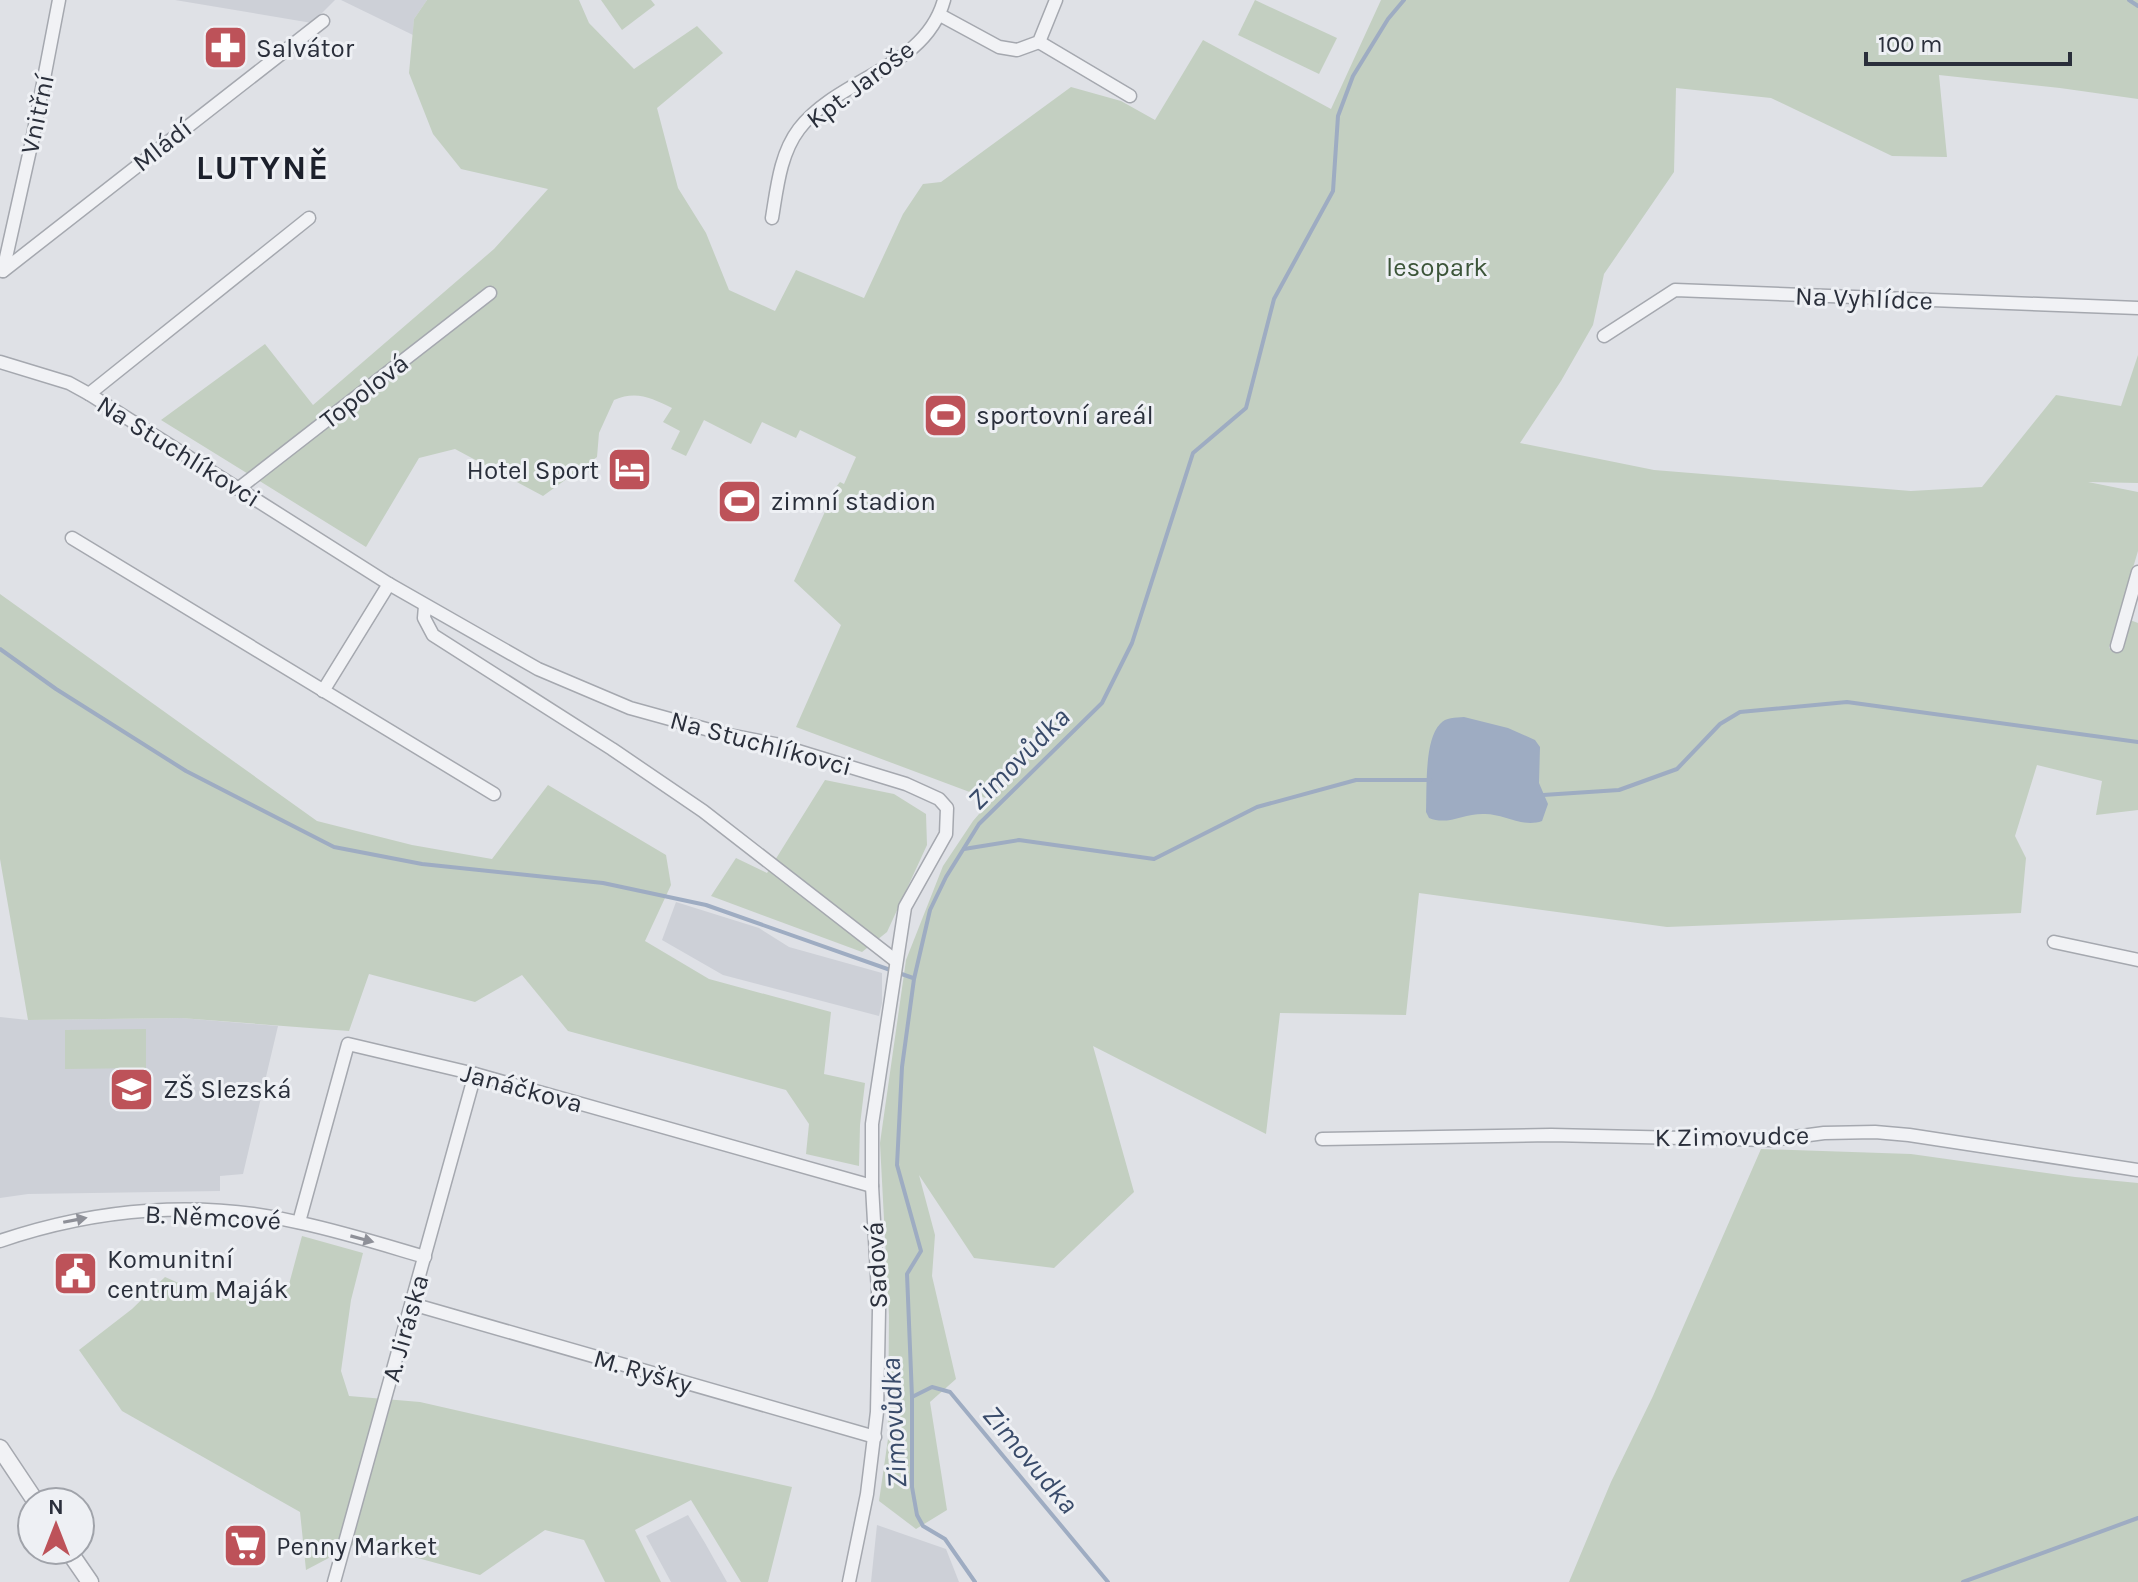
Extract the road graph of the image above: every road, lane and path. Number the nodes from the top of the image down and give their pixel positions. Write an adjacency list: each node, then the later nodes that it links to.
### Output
1 (59, 0): 10 (street, Vnitřní)
2 (944, 0): 4 (street, Kpt. Jaroše)
3 (1056, 0): 6 (street)
4 (940, 15): 6 (street); 9 (street, Kpt. Jaroše)
5 (323, 21): 10 (street, Mládí)
6 (1039, 42): 7 (street)
7 (1130, 96)
8 (309, 218): 15 (street)
9 (772, 218)
10 (1, 272)
11 (490, 293): 16 (street, Topolová)
12 (2138, 308): 13 (street, Na Vyhlídce)
13 (1604, 336)
14 (0, 362): 15 (street, Na Stuchlíkovci)
15 (89, 394): 16 (street, Na Stuchlíkovci)
16 (238, 489): 19 (street, Na Stuchlíkovci)
17 (72, 538): 22 (street)
18 (2138, 572): 21 (street)
19 (389, 584): 20 (street, Na Stuchlíkovci); 22 (street)
20 (425, 606): 26 (street); 26 (street, Na Stuchlíkovci)
21 (2117, 646)
22 (323, 691): 23 (street)
23 (494, 794)
24 (2054, 942): 25 (street)
25 (2138, 960)
26 (896, 961): 30 (street, Na Stuchlíkovci)
27 (475, 1074): 30 (street, Janáčkova); 31 (street, Janáčkova); 33 (street, A. Jiráska)
28 (1322, 1139): 29 (street, K Zimovudce)
29 (2138, 1170)
30 (872, 1186): 35 (street, Sadová)
31 (299, 1222): 32 (street, B. Němcové, one-way to 31); 33 (street, B. Němcové, one-way to 33)
32 (0, 1241)
33 (425, 1257): 34 (street, A. Jiráska)
34 (412, 1304): 35 (street, M. Ryšky); 38 (street, A. Jiráska)
35 (875, 1437): 39 (street, Sadová)
36 (0, 1448): 37 (street)
37 (25, 1486)
38 (334, 1582)
39 (849, 1582)

